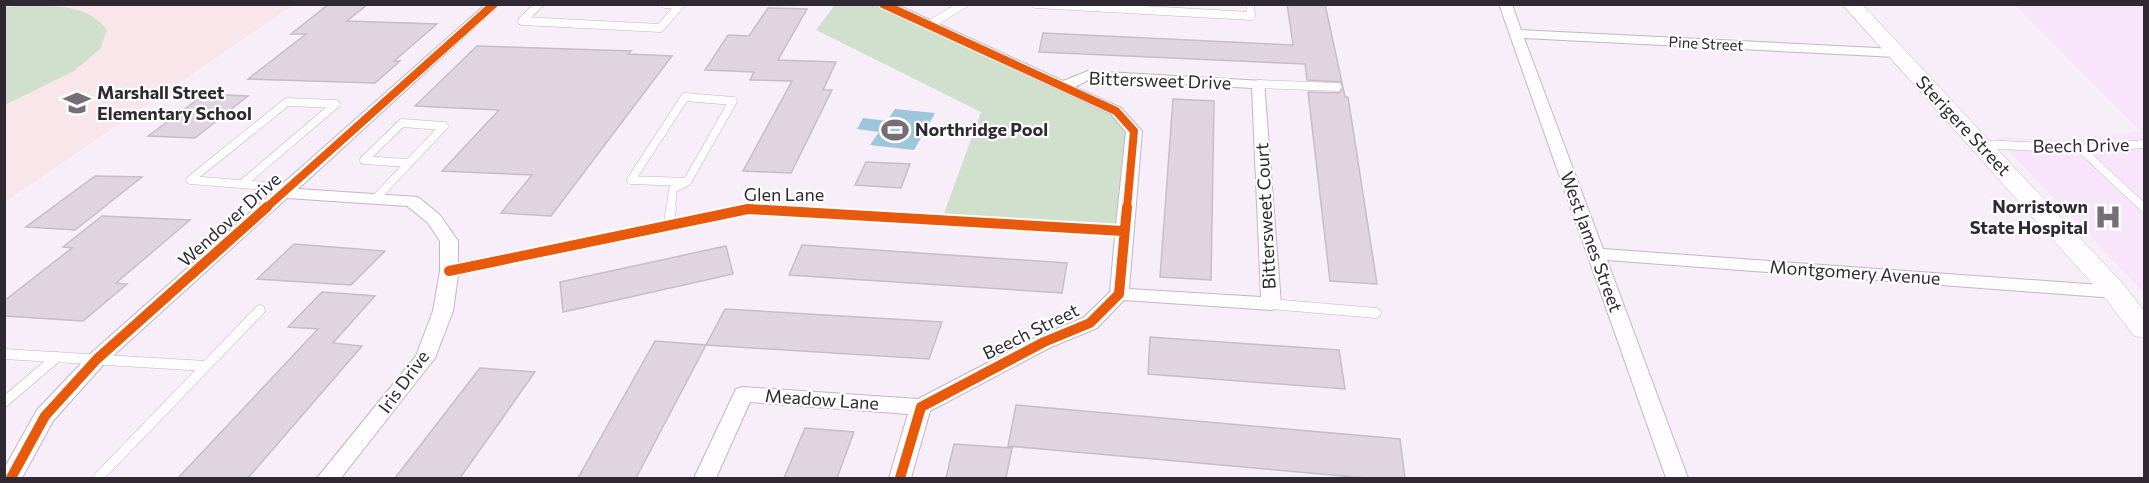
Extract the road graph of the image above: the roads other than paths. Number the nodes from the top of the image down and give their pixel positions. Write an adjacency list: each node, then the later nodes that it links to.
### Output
1 (494, 4): 24 (street, Wendover Drive)
2 (539, 4): 10 (lane)
3 (665, 4): 10 (lane)
4 (883, 4): 12 (street)
5 (964, 4): 12 (lane)
6 (1036, 4): 11 (lane)
7 (1250, 4): 11 (lane)
8 (1505, 4): 13 (street, West James Street)
9 (1851, 4): 14 (street, Sterigere Street)
10 (680, 5)
11 (1155, 8)
12 (929, 25): 16 (street)
13 (1517, 34): 14 (street, Pine Street); 29 (street, West James Street)
14 (1896, 53): 18 (street, Sterigere Street)
15 (1259, 84): 16 (street, Bittersweet Drive); 17 (lane); 33 (street, Bittersweet Court)
16 (1064, 86): 28 (street)
17 (1337, 87)
18 (1981, 144): 20 (lane, Beech Drive); 31 (street, Sterigere Street)
19 (2145, 144): 20 (lane, Beech Drive)
20 (2081, 149): 26 (lane)
21 (407, 163): 21 (lane); 25 (lane)
22 (687, 182): 22 (lane); 27 (lane)
23 (243, 183): 23 (lane); 24 (lane)
24 (288, 191): 25 (street, Iris Drive); 39 (street, Wendover Drive)
25 (377, 197): 30 (street, Iris Drive)
26 (2145, 208)
27 (669, 225): 28 (street, Glen Lane); 30 (street, Glen Lane)
28 (1124, 231): 32 (street)
29 (1595, 254): 31 (street, Montgomery Avenue); 48 (street, West James Street)
30 (449, 271): 45 (street, Iris Drive)
31 (2115, 292): 36 (street, Sterigere Street)
32 (1119, 294): 33 (street, Bittersweet Court); 42 (street, Beech Street)
33 (1271, 304): 35 (lane)
34 (260, 310): 40 (lane)
35 (1376, 313)
36 (2145, 329)
37 (4, 354): 38 (lane)
38 (57, 357): 39 (lane); 41 (lane)
39 (97, 359): 40 (lane); 43 (street, Wendover Drive)
40 (206, 366): 44 (lane)
41 (4, 402)
42 (921, 407): 46 (street, Meadow Lane); 47 (street)
43 (11, 478)
44 (98, 478)
45 (328, 478)
46 (705, 478)
47 (900, 478)
48 (1677, 478)

